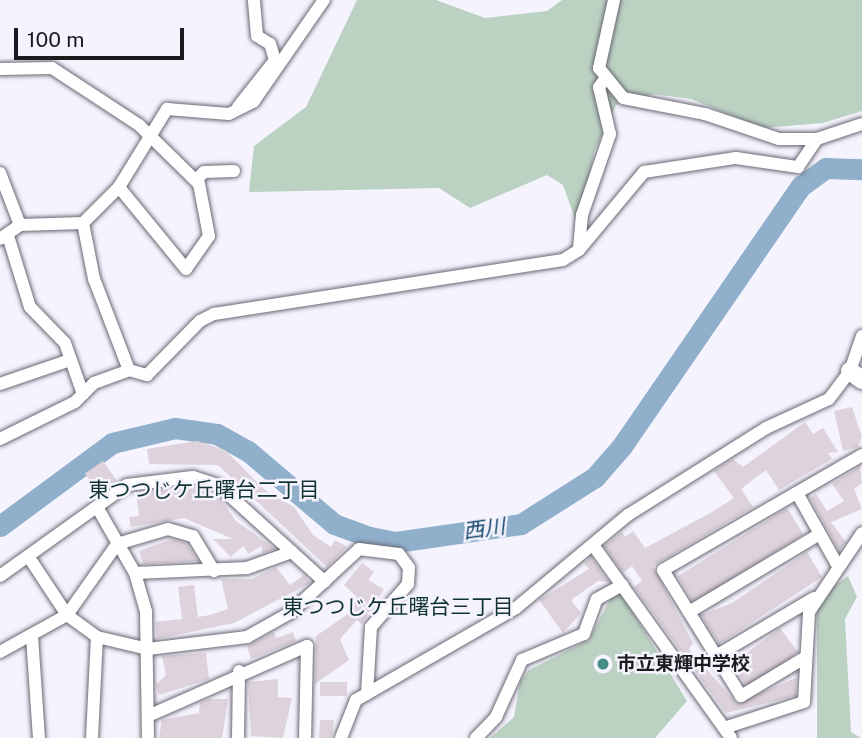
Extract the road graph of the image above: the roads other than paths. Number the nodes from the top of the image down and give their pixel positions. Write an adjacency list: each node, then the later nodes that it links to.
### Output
1 (254, 0): 6 (street)
2 (324, 0): 6 (street)
3 (614, 0): 5 (street)
4 (0, 69): 8 (street)
5 (605, 79): 9 (street); 17 (street)
6 (235, 110): 8 (street)
7 (862, 124): 9 (street)
8 (150, 134): 12 (street); 13 (street)
9 (817, 139): 17 (street)
10 (234, 171): 12 (street)
11 (0, 173): 15 (street)
12 (196, 180): 13 (street)
13 (119, 187): 14 (street)
14 (83, 223): 15 (street); 20 (street)
15 (20, 225): 16 (street)
16 (4, 238): 19 (street)
17 (579, 250): 20 (street)
18 (862, 336): 21 (street)
19 (66, 360): 22 (street); 23 (street)
20 (130, 370): 23 (street)
21 (856, 375): 31 (street)
22 (0, 384)
23 (83, 394): 24 (street)
24 (0, 439)
25 (862, 454): 26 (street)
26 (797, 493): 29 (street); 41 (street)
27 (97, 507): 30 (street); 32 (street); 33 (street)
28 (862, 533): 34 (street)
29 (820, 534): 34 (street); 41 (street)
30 (117, 544): 35 (street); 36 (street); 42 (street)
31 (593, 545): 39 (street); 50 (street)
32 (292, 552): 35 (street); 38 (street)
33 (30, 559): 37 (street); 42 (street)
34 (838, 566): 40 (street)
35 (214, 571): 36 (street)
36 (135, 573): 45 (street)
37 (0, 576)
38 (325, 582): 45 (street); 50 (street)
39 (622, 585): 52 (street); 59 (street)
40 (815, 598): 47 (street); 48 (street)
41 (689, 612): 47 (street)
42 (66, 615): 43 (street); 44 (street)
43 (32, 636): 46 (street); 53 (street)
44 (97, 637): 45 (street); 54 (street)
45 (148, 649): 51 (street)
46 (0, 652)
47 (716, 656): 48 (street)
48 (806, 657): 52 (street)
49 (239, 671): 51 (street); 56 (street); 57 (street)
50 (367, 694): 58 (street)
51 (148, 716): 55 (street)
52 (728, 733)
53 (39, 738)
54 (92, 738)
55 (148, 738)
56 (237, 738)
57 (305, 738)
58 (341, 738)
59 (476, 738)

